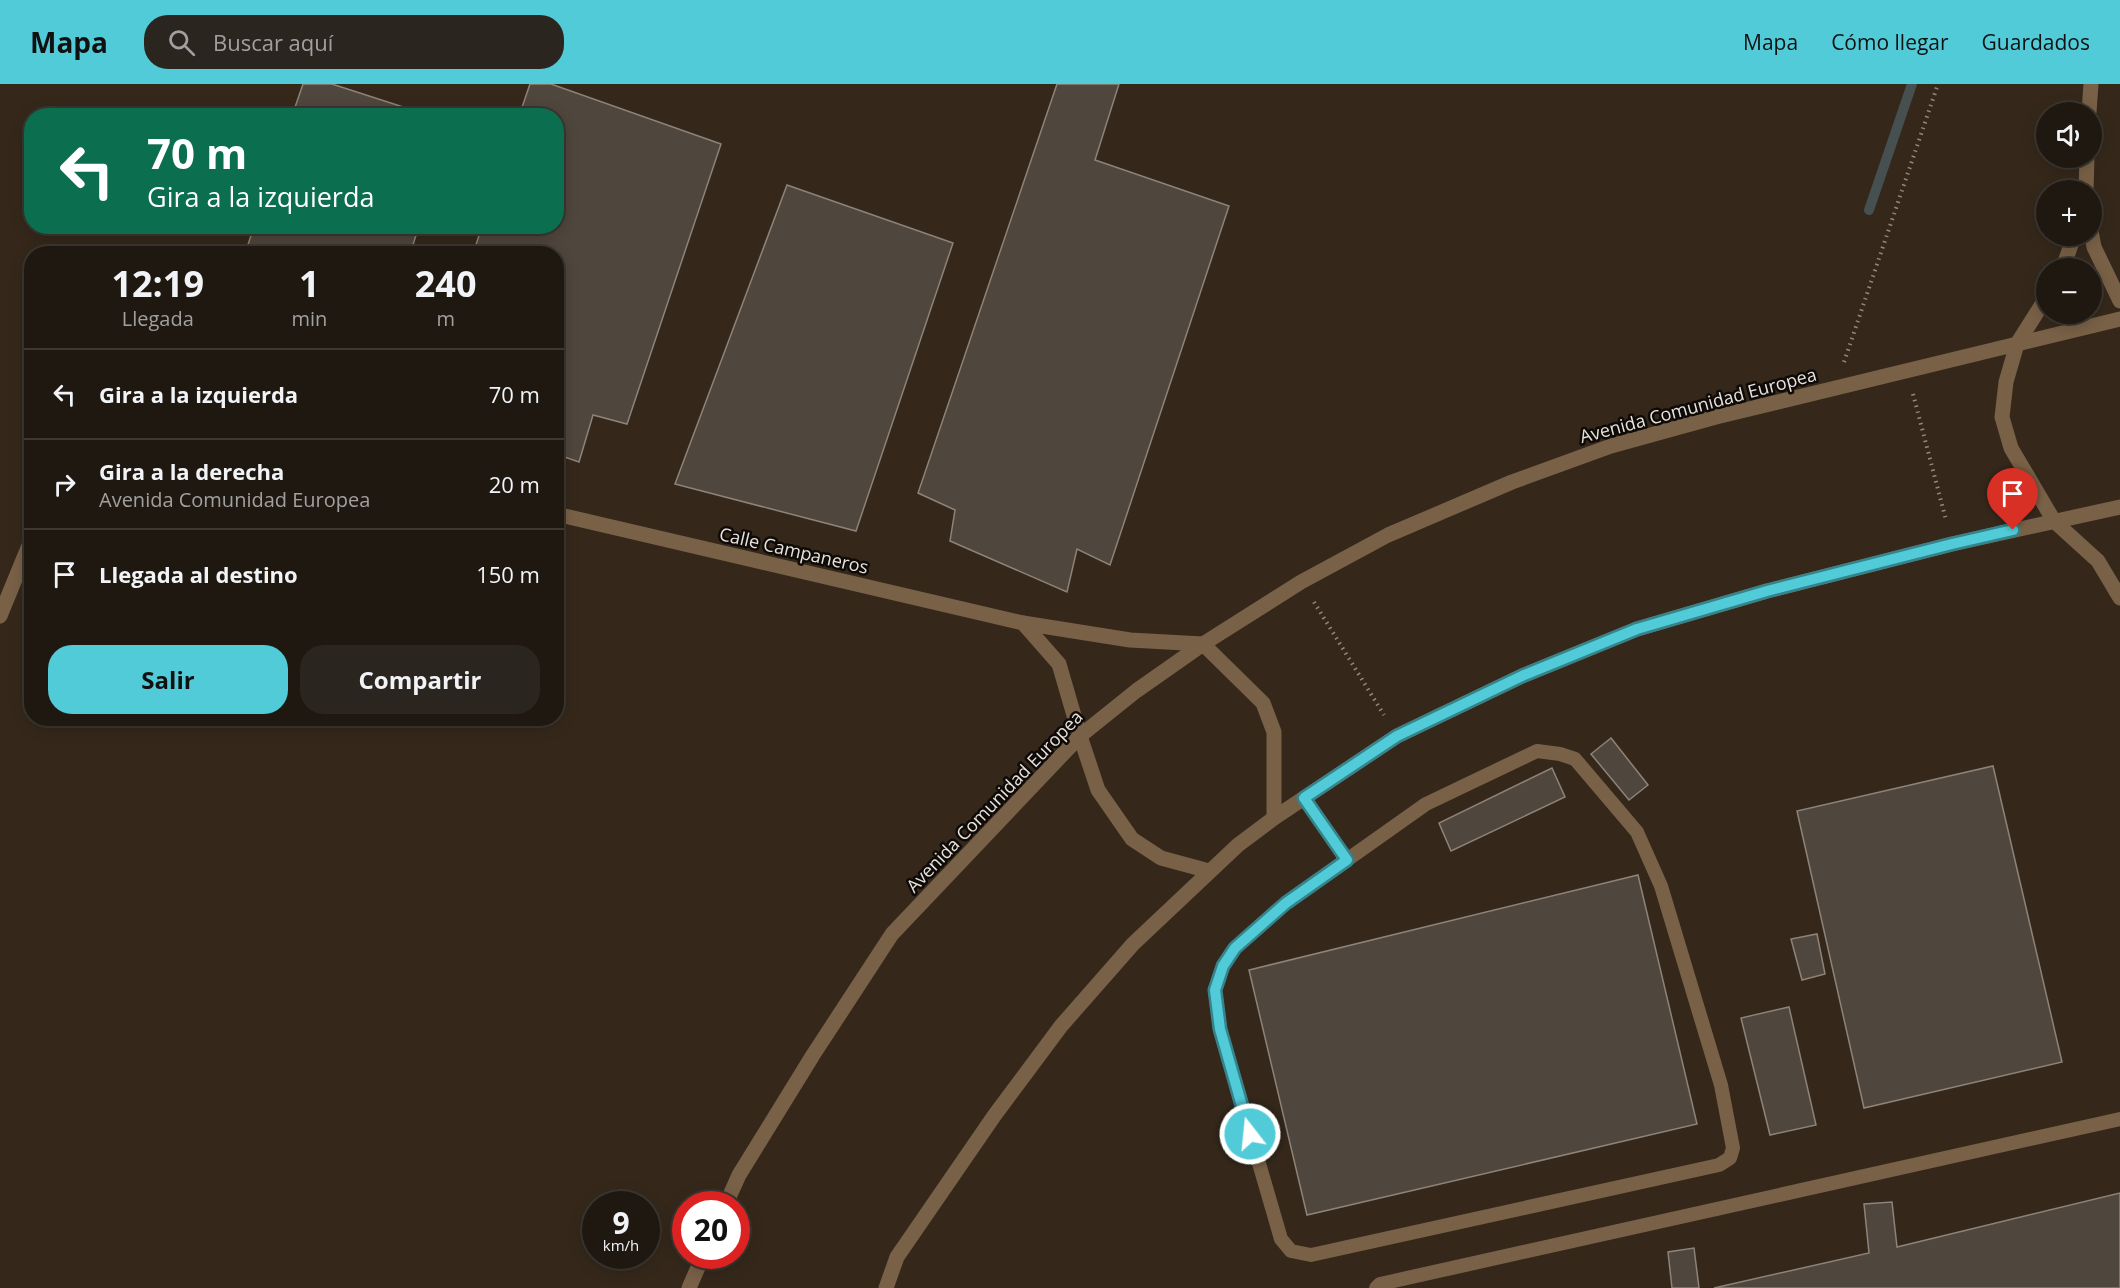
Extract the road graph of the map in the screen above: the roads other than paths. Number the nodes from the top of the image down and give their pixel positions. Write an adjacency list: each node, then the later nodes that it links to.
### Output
1 (2091, 84): 2 (street)
2 (2090, 102)
3 (2094, 246): 4 (street)
4 (2120, 301)
5 (2036, 314): 7 (street)
6 (2120, 319): 7 (street, Avenida Comunidad Europea)
7 (2017, 344): 10 (street); 15 (street, Avenida Comunidad Europea)
8 (2120, 507): 10 (street)
9 (564, 516): 14 (street, Calle Campaneros)
10 (2054, 521): 12 (street); 17 (street)
11 (24, 558): 13 (street)
12 (2120, 598)
13 (0, 616)
14 (1023, 623): 15 (street, Calle Campaneros); 16 (street)
15 (1203, 644): 16 (street, Avenida Comunidad Europea); 18 (street)
16 (1080, 736): 20 (street); 22 (street, Avenida Comunidad Europea)
17 (1304, 798): 18 (street); 19 (lane)
18 (1274, 818): 20 (street)
19 (1347, 860): 19 (lane)
20 (1209, 871): 25 (street)
21 (2120, 1119): 26 (lane)
22 (732, 1191)
23 (697, 1269): 24 (street)
24 (689, 1288)
25 (886, 1288)
26 (1376, 1288)

